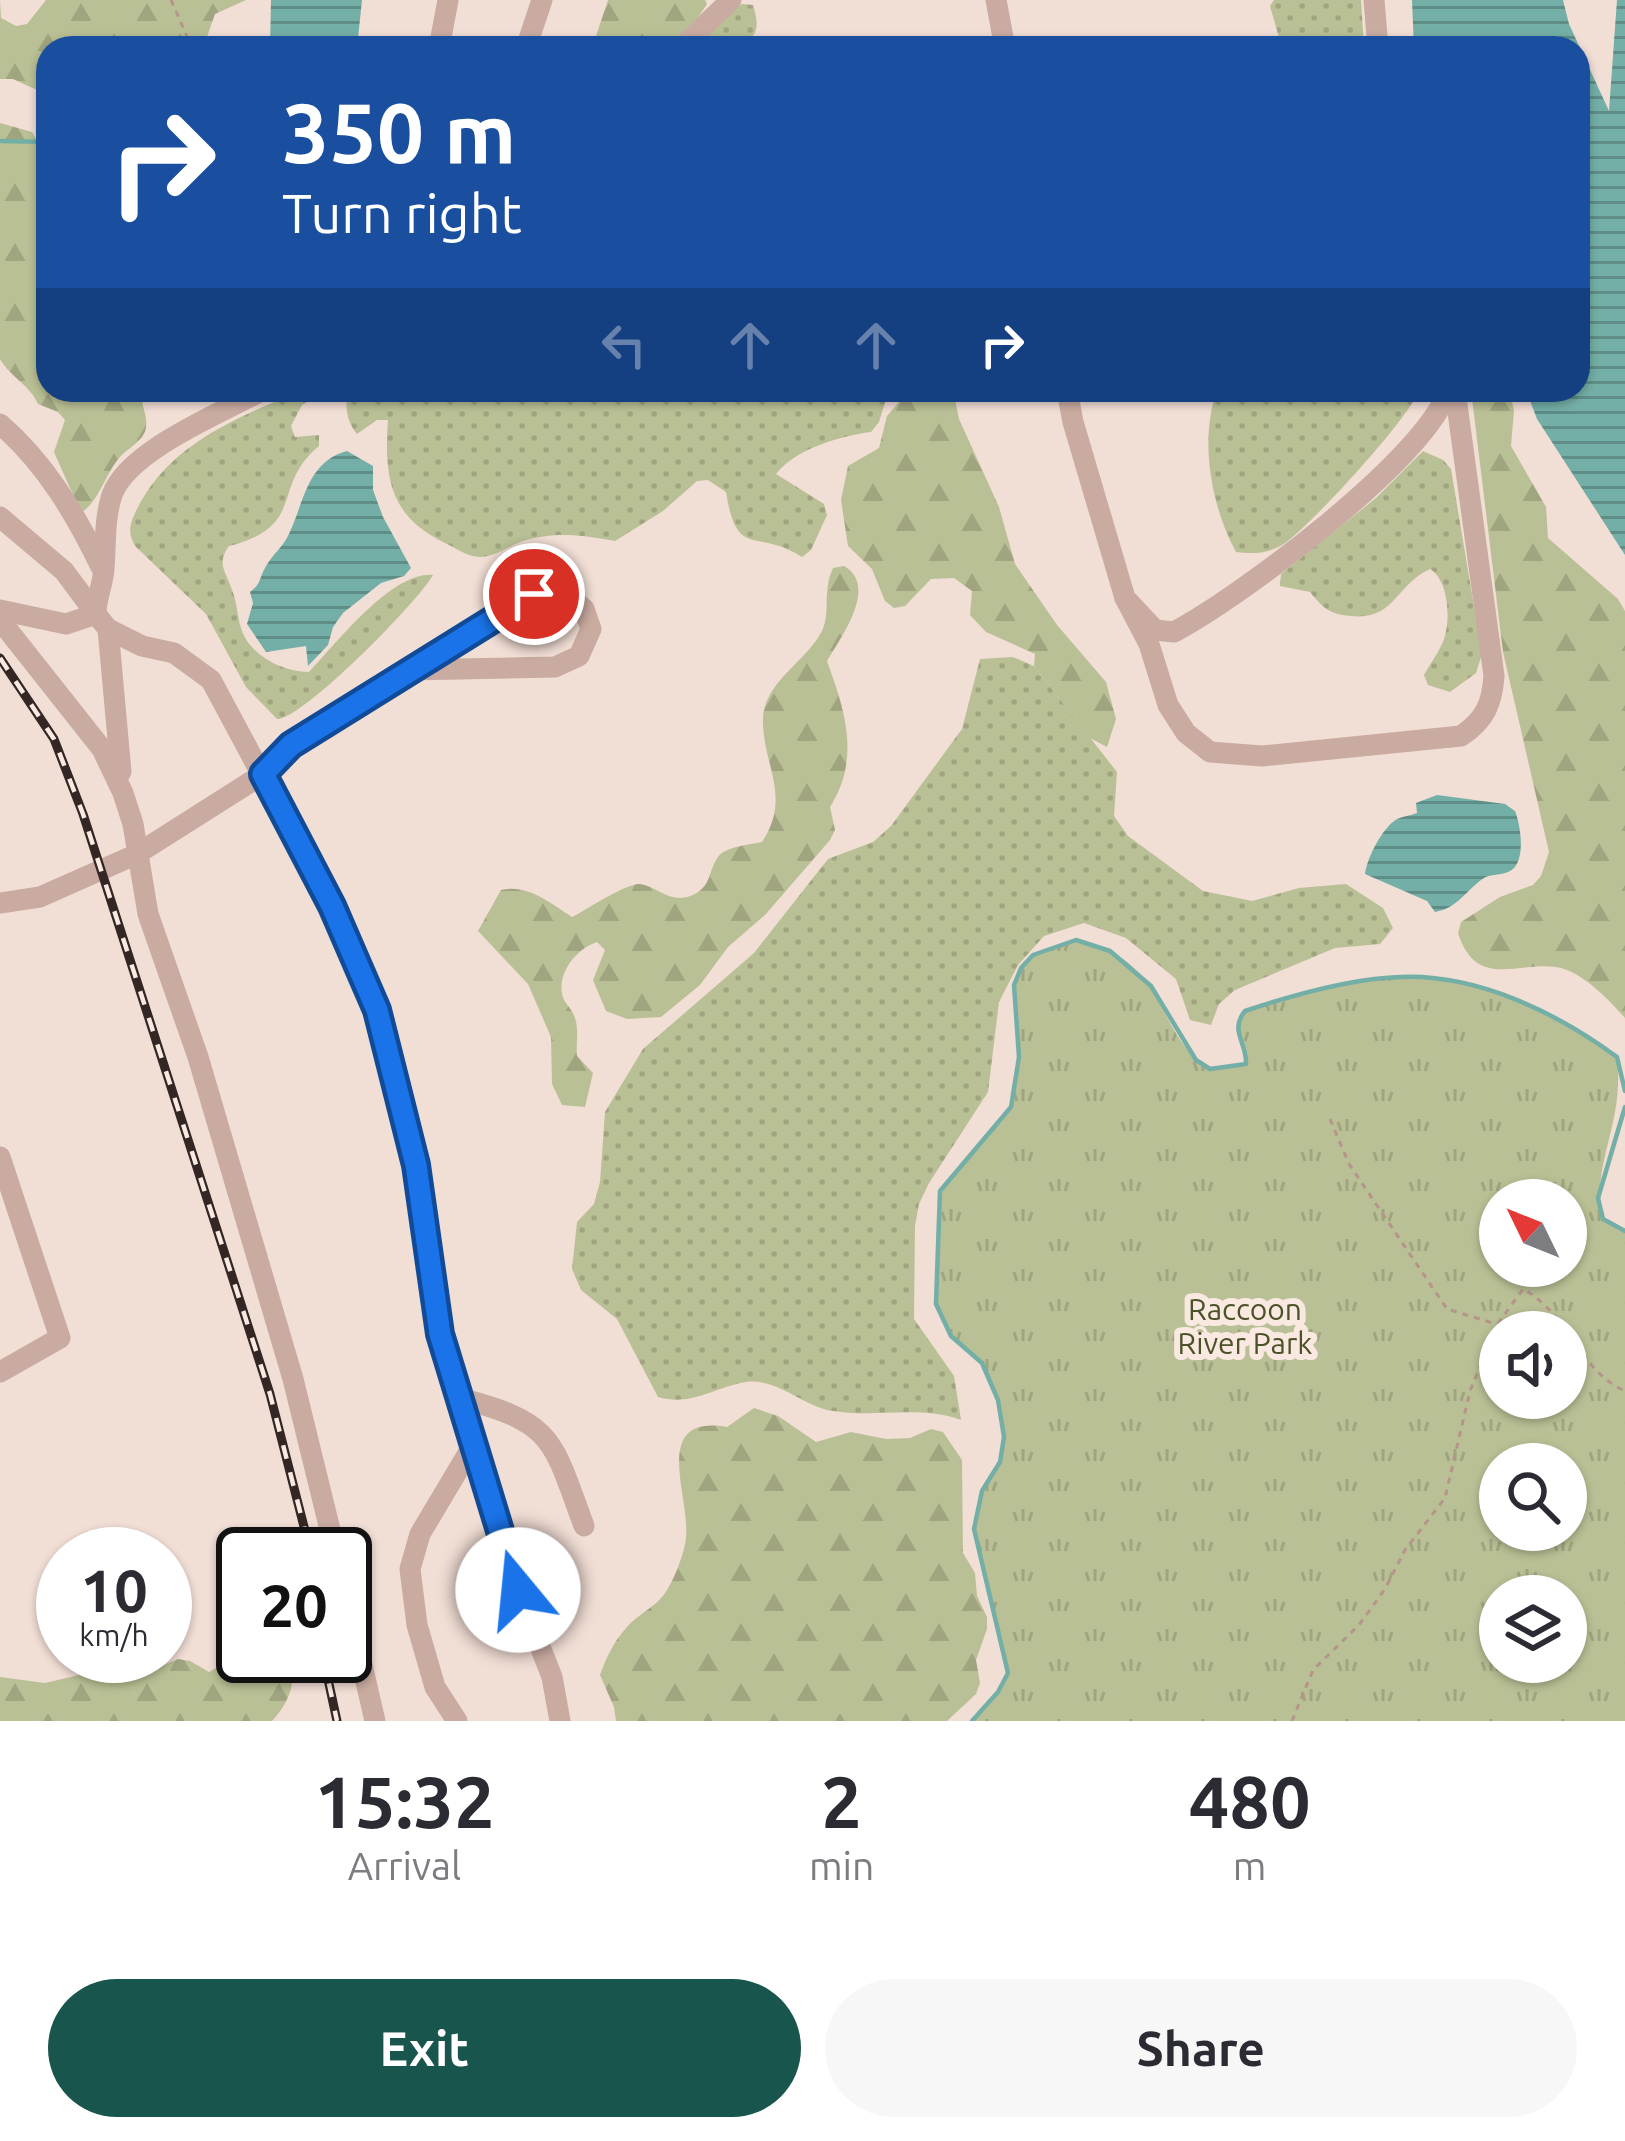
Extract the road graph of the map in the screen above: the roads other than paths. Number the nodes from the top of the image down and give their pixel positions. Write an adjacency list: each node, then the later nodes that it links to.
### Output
1 (448, 0): 6 (lane)
2 (542, 0): 7 (lane)
3 (995, 0): 9 (lane)
4 (1374, 0): 10 (lane)
5 (722, 4): 8 (lane)
6 (441, 36)
7 (530, 36)
8 (692, 36)
9 (1002, 36)
10 (1377, 36)
11 (241, 402): 19 (lane)
12 (1070, 402): 20 (lane)
13 (1443, 402): 15 (lane)
14 (1454, 402): 17 (lane)
15 (1430, 421): 17 (lane); 20 (lane)
16 (0, 424): 19 (lane)
17 (1463, 444): 20 (lane)
18 (0, 517): 23 (lane)
19 (104, 572): 23 (lane)
20 (1125, 598)
21 (0, 610): 23 (lane)
22 (0, 620): 26 (lane)
23 (102, 622): 25 (lane); 26 (lane)
24 (409, 670): 24 (lane); 25 (lane)
25 (263, 774): 27 (lane); 31 (lane)
26 (124, 793): 27 (lane)
27 (137, 854): 28 (lane); 34 (lane)
28 (0, 903)
29 (0, 1157): 30 (lane)
30 (0, 1372)
31 (459, 1398): 32 (lane); 33 (lane)
32 (473, 1445): 37 (lane); 38 (lane)
33 (584, 1526)
34 (329, 1527)
35 (366, 1683): 36 (lane)
36 (375, 1721)
37 (457, 1721)
38 (560, 1721)

